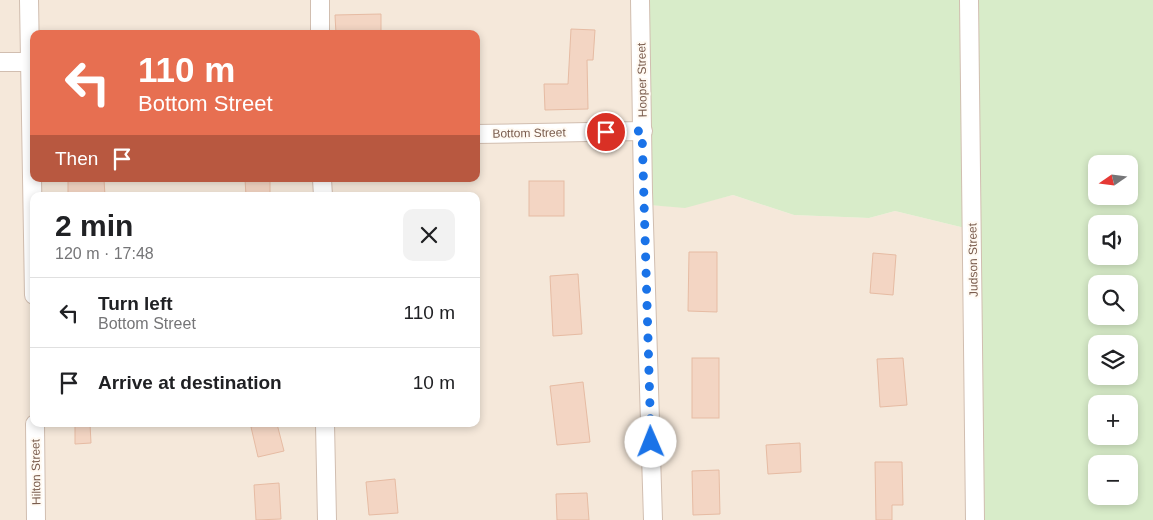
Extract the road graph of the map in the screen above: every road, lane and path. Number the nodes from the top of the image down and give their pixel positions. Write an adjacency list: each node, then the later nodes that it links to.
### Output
1 (29, 0): 5 (street)
2 (320, 0): 6 (street)
3 (640, 0): 9 (street, Hooper Street)
4 (969, 0): 16 (street, Judson Street)
5 (30, 30)
6 (320, 30)
7 (0, 62): 8 (street)
8 (30, 62)
9 (642, 131): 10 (street, Bottom Street); 15 (street, Hooper Street)
10 (480, 134)
11 (35, 427): 13 (street, Hilton Street)
12 (325, 427): 14 (street)
13 (36, 520)
14 (327, 520)
15 (653, 520)
16 (975, 520)

